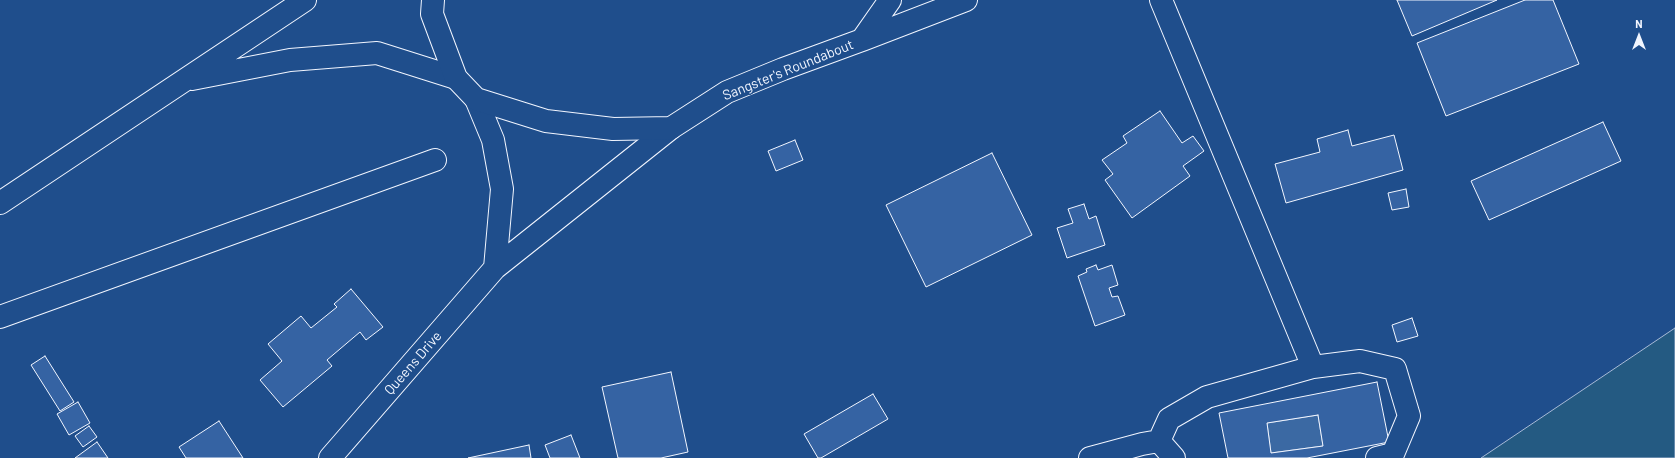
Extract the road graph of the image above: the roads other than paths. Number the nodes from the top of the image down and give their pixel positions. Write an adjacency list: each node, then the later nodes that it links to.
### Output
1 (305, 0): 8 (main road)
2 (433, 0): 7 (main road)
3 (890, 0): 6 (main road, Sangster's Roundabout)
4 (966, 0): 6 (main road)
5 (1161, 0): 15 (main road)
6 (862, 40): 10 (main road, Sangster's Roundabout)
7 (456, 78): 8 (main road); 9 (main road)
8 (181, 82): 12 (main road)
9 (476, 99): 10 (main road); 13 (main road)
10 (671, 128): 13 (main road, Queens Drive)
11 (435, 160): 14 (main road)
12 (0, 203)
13 (495, 268): 17 (main road, Queens Drive)
14 (0, 316)
15 (1313, 367): 16 (main road); 20 (main road)
16 (1159, 441): 18 (main road); 19 (main road)
17 (330, 458)
18 (1090, 458)
19 (1174, 458)
20 (1376, 458)

